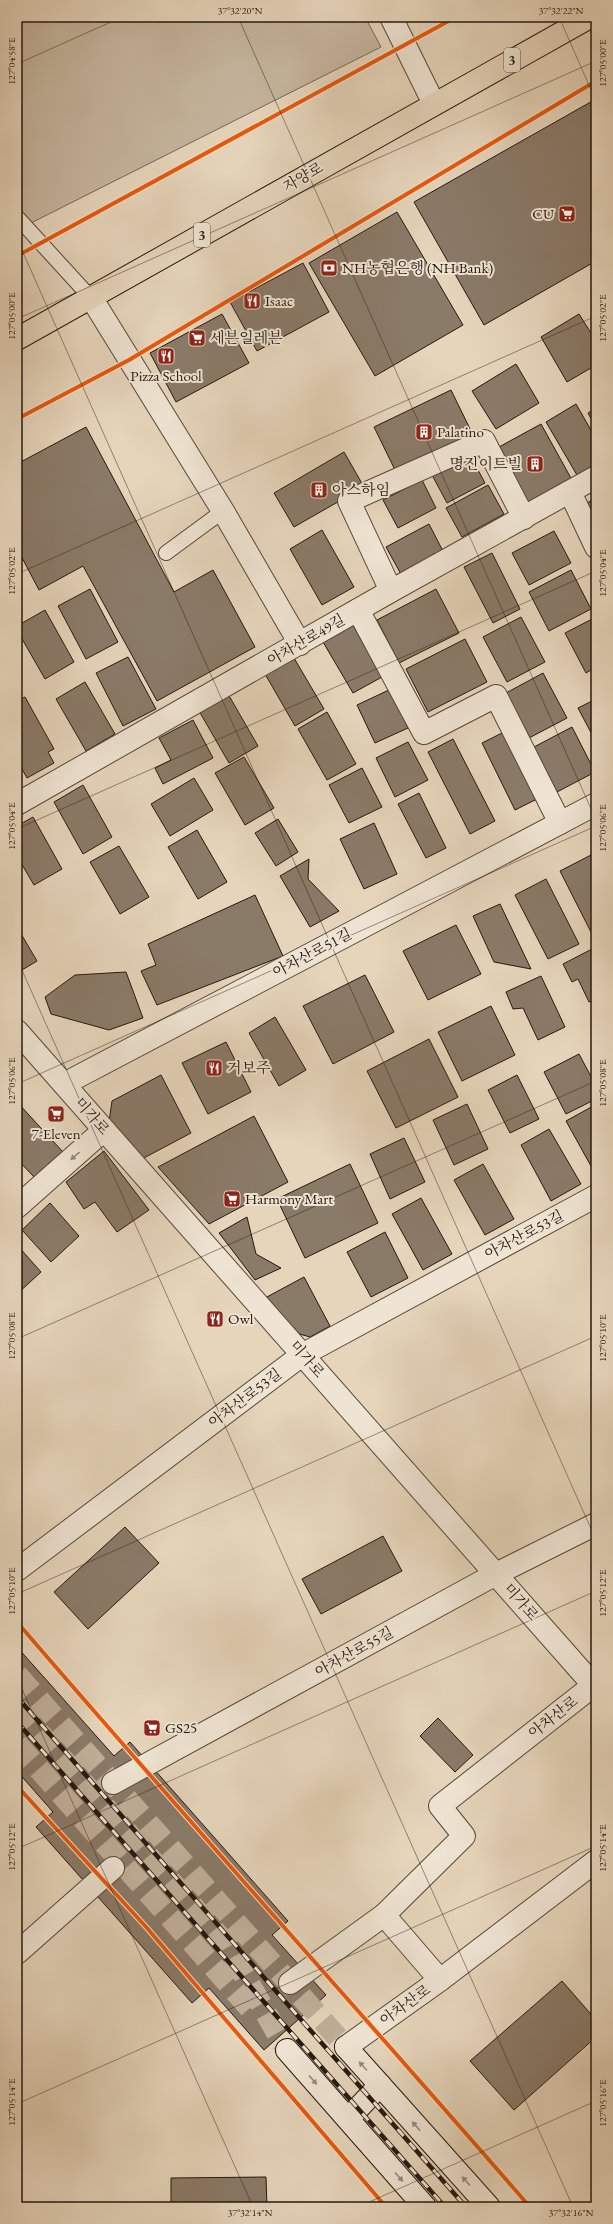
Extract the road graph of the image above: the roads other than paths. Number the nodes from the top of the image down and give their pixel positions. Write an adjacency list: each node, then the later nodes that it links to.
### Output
1 (391, 17): 3 (street)
2 (590, 17): 3 (main road, 자양로 / 3)
3 (434, 104): 5 (main road, 자양로 / 3)
4 (17, 217): 5 (lane)
5 (92, 299): 6 (main road, 자양로 / 3); 9 (street)
6 (17, 339)
7 (596, 477): 8 (street, 아차산로49길)
8 (570, 492): 10 (street, 아차산로49길); 11 (street)
9 (222, 511): 12 (lane); 15 (street)
10 (524, 518): 13 (street, 아차산로49길); 13 (street)
11 (596, 547)
12 (166, 553)
13 (391, 591): 14 (street, 아차산로49길)
14 (358, 610): 15 (street, 아차산로49길); 18 (street)
15 (300, 644): 16 (street, 아차산로49길)
16 (17, 804)
17 (596, 804): 18 (street, 아차산로51길)
18 (560, 823): 20 (street, 아차산로51길)
19 (17, 1031): 20 (street, 미가로)
20 (64, 1084): 21 (street, 미가로)
21 (104, 1130): 23 (street, one-way to 23); 24 (street, 미가로)
22 (596, 1196): 24 (street, 아차산로53길)
23 (17, 1207)
24 (302, 1355): 26 (street, 아차산로53길); 27 (street, 미가로)
25 (596, 1524): 27 (street, 아차산로55길)
26 (17, 1570)
27 (496, 1574): 28 (street, 미가로); 29 (street, 아차산로55길)
28 (595, 1687): 32 (street, 아차산로)
29 (113, 1783)
30 (596, 1861): 34 (street, 아차산로)
31 (113, 1868): 33 (street)
32 (384, 1915): 34 (street); 35 (street, 아차산로)
33 (17, 1953)
34 (440, 1980): 37 (street, 아차산로, one-way to 34)
35 (290, 1983)
36 (287, 2050): 38 (street, one-way to 38)
37 (380, 2086): 38 (street); 40 (street, 아차산로, one-way to 37)
38 (348, 2119): 39 (street, one-way to 39)
39 (425, 2207)
40 (489, 2207)

